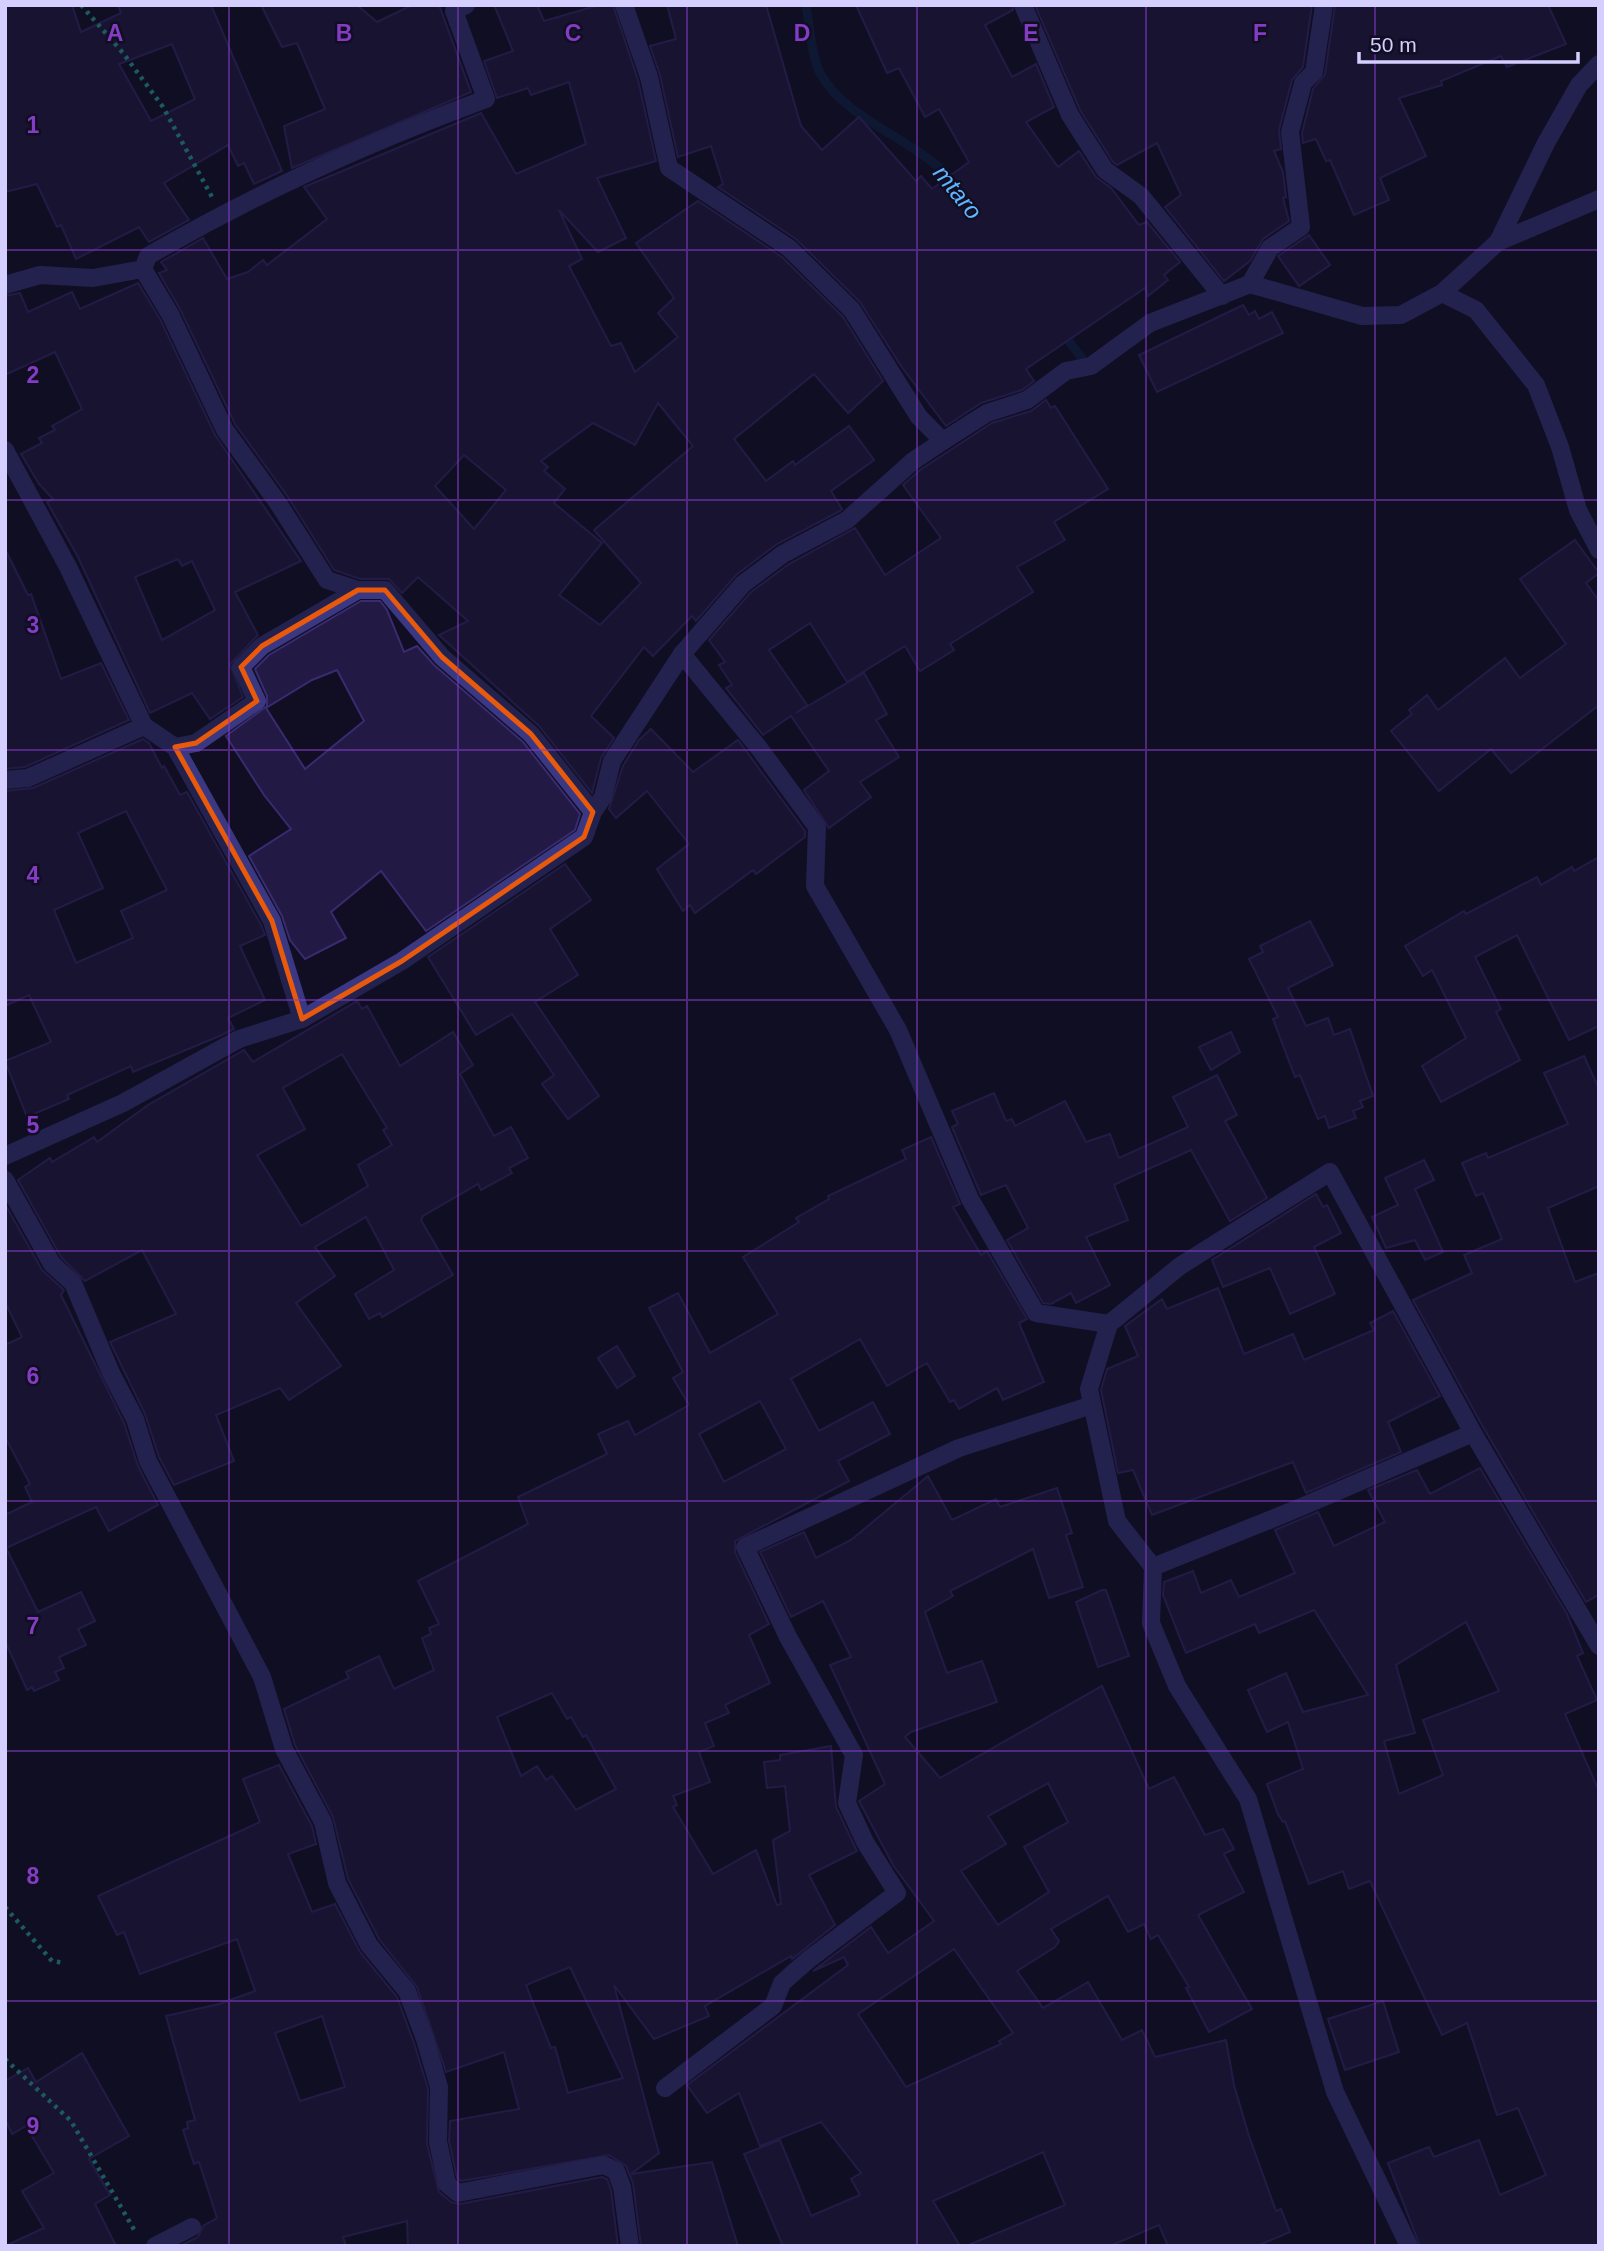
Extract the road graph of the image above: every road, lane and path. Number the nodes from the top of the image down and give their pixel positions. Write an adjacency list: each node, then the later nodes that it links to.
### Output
1 (81, 5): 8 (path)
2 (466, 5): 8 (street)
3 (624, 5): 15 (street)
4 (1023, 5): 14 (street)
5 (1324, 5): 11 (street)
6 (1599, 64): 9 (street)
7 (1599, 199): 9 (street)
8 (220, 214): 10 (street)
9 (1498, 242): 13 (street)
10 (143, 269): 12 (street); 18 (street)
11 (1250, 284): 13 (street); 14 (street)
12 (5, 285)
13 (1442, 293): 17 (street)
14 (1222, 296): 15 (street)
15 (943, 441): 19 (street)
16 (5, 450): 20 (street)
17 (1599, 550)
18 (358, 590): 21 (street); 23 (street)
19 (682, 654): 23 (street); 27 (street)
20 (144, 726): 21 (street); 22 (street)
21 (175, 747): 24 (street)
22 (5, 780)
23 (593, 812): 24 (street)
24 (302, 1018): 25 (street)
25 (5, 1156)
26 (5, 1180): 39 (street)
27 (1109, 1324): 28 (street); 29 (street)
28 (1092, 1405): 30 (street); 35 (street)
29 (1472, 1433): 30 (street); 31 (street)
30 (1153, 1567): 40 (street)
31 (1599, 1646)
32 (5, 1907): 33 (path)
33 (65, 1963)
34 (5, 2059): 37 (path)
35 (665, 2088)
36 (192, 2227): 38 (street)
37 (136, 2235)
38 (155, 2246)
39 (630, 2246)
40 (1409, 2246)

